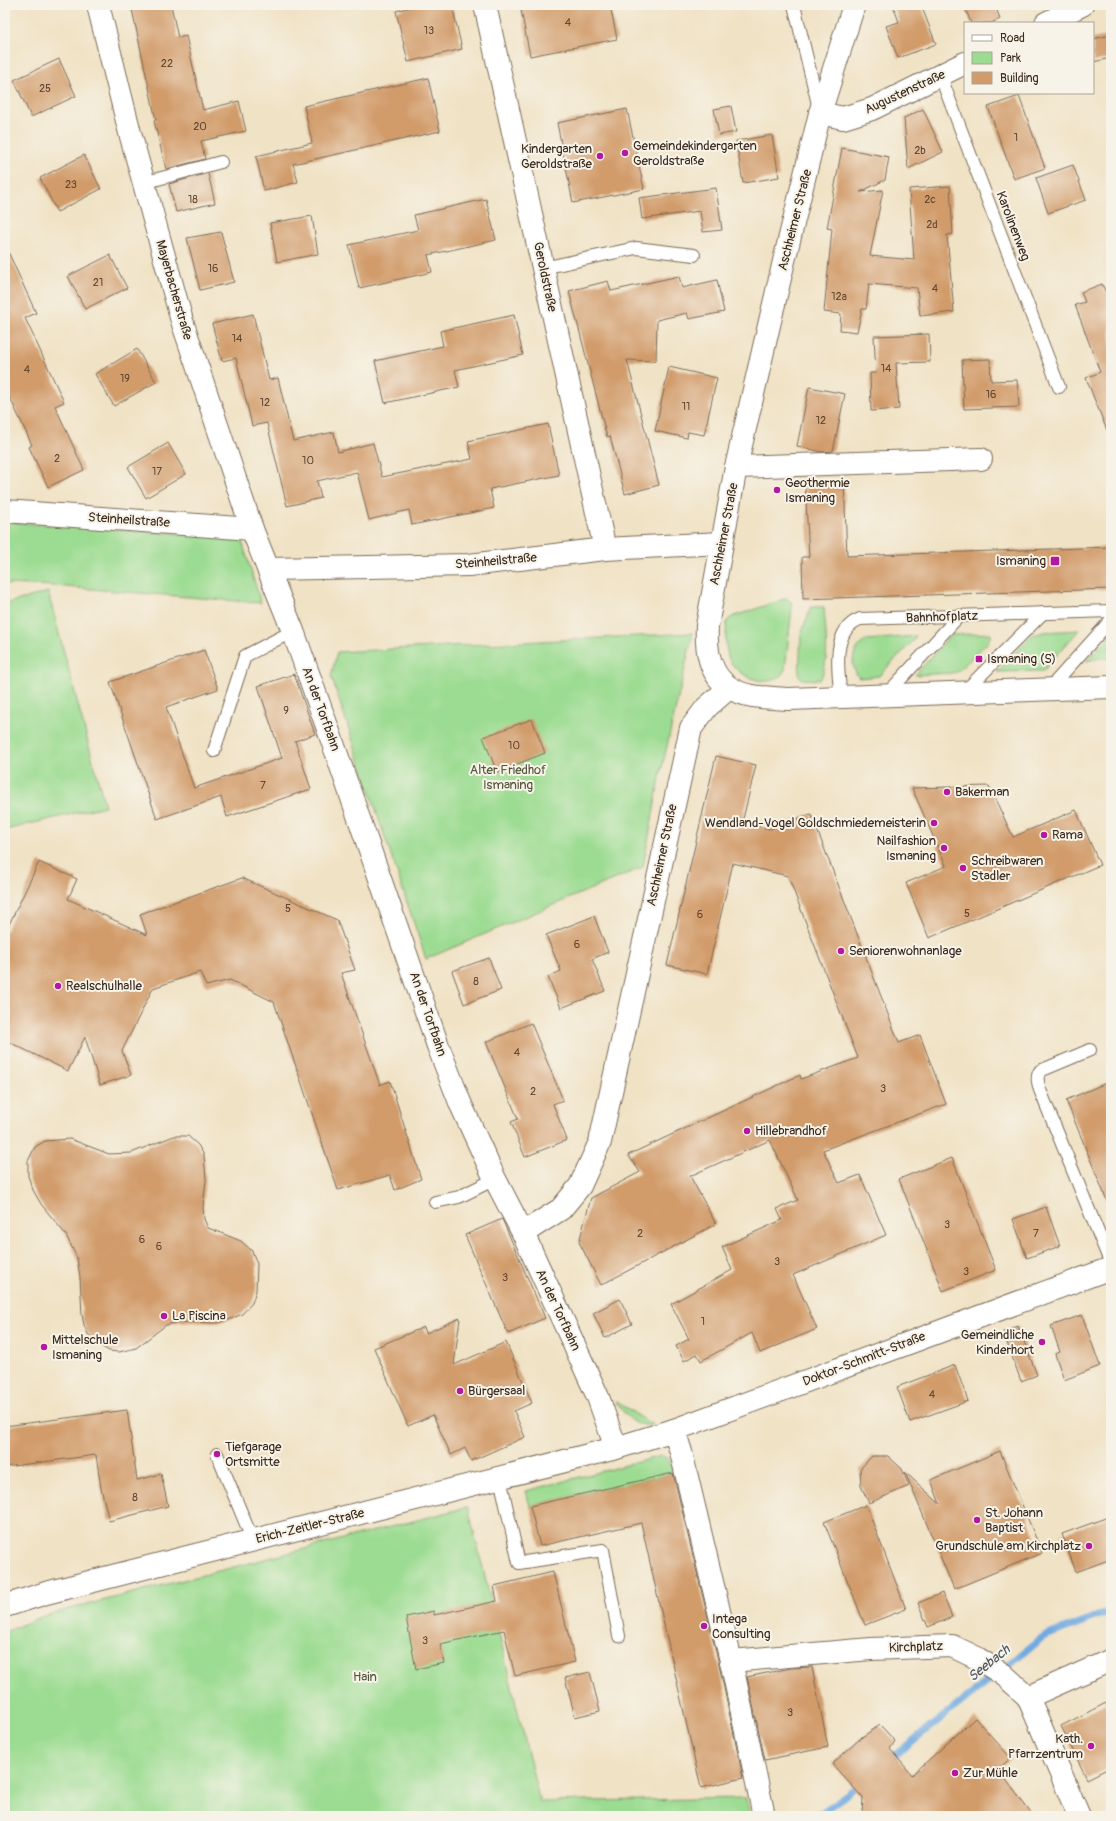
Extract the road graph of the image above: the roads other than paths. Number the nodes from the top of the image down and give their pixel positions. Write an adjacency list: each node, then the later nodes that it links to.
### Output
1 (98, 5): 11 (street, Mayerbacherstraße)
2 (485, 5): 13 (street, Geroldstraße)
3 (794, 5): 9 (lane, Aschheimer Straße)
4 (854, 5): 9 (street, Aschheimer Straße)
5 (1082, 5): 6 (street)
6 (1048, 22)
7 (964, 63): 8 (street, Augustenstraße)
8 (940, 75): 9 (street, Augustenstraße); 14 (lane, Karolinenweg)
9 (820, 113): 16 (street, Aschheimer Straße)
10 (221, 162): 11 (lane)
11 (144, 182): 18 (street, Mayerbacherstraße)
12 (694, 255): 13 (lane)
13 (543, 268): 20 (street, Geroldstraße)
14 (1059, 387)
15 (981, 460): 16 (street, Aschheimer Straße)
16 (736, 467): 19 (street, Aschheimer Straße)
17 (5, 510): 18 (street, Steinheilstraße)
18 (252, 529): 21 (street, Mayerbacherstraße)
19 (722, 544): 20 (street, Steinheilstraße); 27 (street, Aschheimer Straße)
20 (605, 550): 21 (street, Steinheilstraße)
21 (269, 569): 26 (street, An der Torfbahn)
22 (1111, 611): 23 (lane, Bahnhofplatz)
23 (1043, 613): 24 (lane, Bahnhofplatz); 30 (lane)
24 (959, 616): 31 (lane); 32 (lane, Bahnhofplatz)
25 (1111, 620): 29 (lane)
26 (293, 631): 33 (lane); 35 (street, An der Torfbahn)
27 (729, 688): 32 (street); 37 (street, Aschheimer Straße)
28 (1111, 688): 29 (street)
29 (1049, 690): 30 (street)
30 (964, 692): 31 (street)
31 (886, 695): 32 (street)
32 (841, 697)
33 (214, 752)
34 (1090, 1050): 38 (lane)
35 (495, 1179): 36 (lane); 37 (street, An der Torfbahn)
36 (435, 1202)
37 (523, 1232): 41 (street, An der Torfbahn)
38 (1111, 1264)
39 (1111, 1268): 40 (street, Doktor-Schmitt-Straße)
40 (674, 1430): 41 (street, Doktor-Schmitt-Straße); 48 (street)
41 (616, 1448): 43 (street, Erich-Zeitler-Straße)
42 (217, 1454): 44 (lane)
43 (500, 1478): 44 (street, Erich-Zeitler-Straße); 46 (lane)
44 (253, 1541): 45 (street, Erich-Zeitler-Straße)
45 (5, 1606)
46 (619, 1636)
47 (1111, 1660): 49 (street)
48 (731, 1661): 49 (street, Kirchplatz); 50 (street)
49 (1028, 1697): 51 (street, Kirchplatz)
50 (763, 1815)
51 (1078, 1816)

